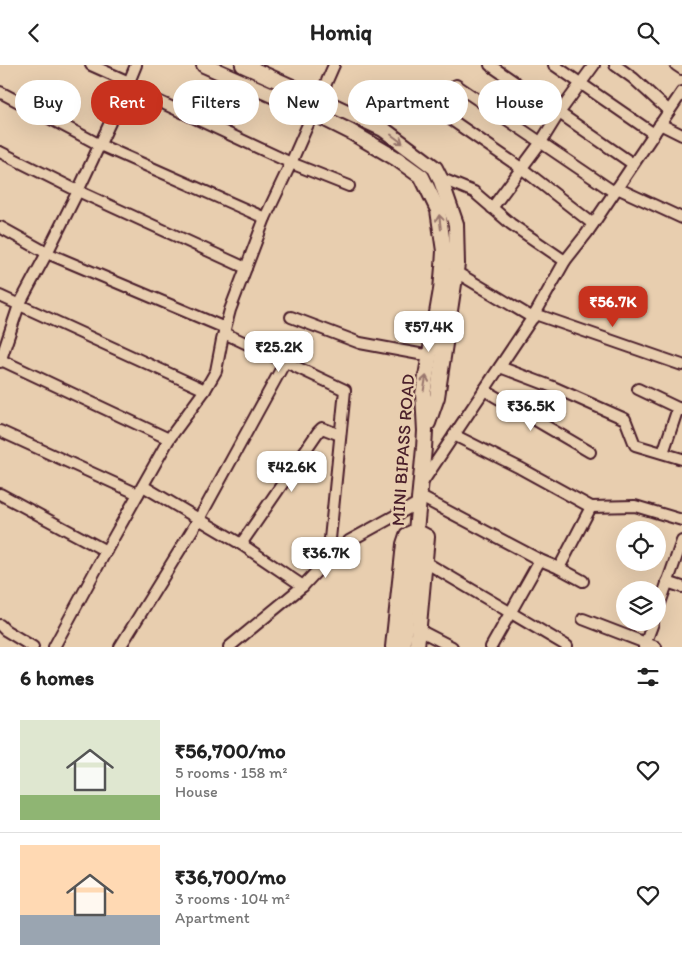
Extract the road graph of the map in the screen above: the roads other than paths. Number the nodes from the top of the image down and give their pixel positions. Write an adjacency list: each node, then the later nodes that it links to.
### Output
1 (91, 65): 12 (street)
2 (136, 65): 13 (street)
3 (204, 65): 20 (street, MINI BIPASS ROAD)
4 (242, 65): 14 (street)
5 (334, 65): 15 (street)
6 (490, 65): 16 (street)
7 (554, 65): 17 (street)
8 (594, 65): 17 (street)
9 (615, 65): 25 (street)
10 (676, 65): 11 (street)
11 (682, 69)
12 (120, 80)
13 (130, 80)
14 (276, 80)
15 (327, 80)
16 (512, 80)
17 (580, 83): 24 (street); 33 (street)
18 (0, 91): 36 (street)
19 (468, 93): 35 (street)
20 (269, 94)
21 (681, 96): 25 (street)
22 (163, 101): 38 (street)
23 (338, 108): 41 (street, one-way to 41)
24 (562, 109)
25 (669, 111): 27 (street)
26 (562, 115): 39 (street)
27 (660, 124): 33 (street); 34 (street)
28 (109, 125): 36 (street)
29 (308, 125): 38 (street)
30 (337, 125): 59 (street, MINI BIPASS ROAD, one-way to 30)
31 (459, 125): 40 (street)
32 (551, 125): 35 (street)
33 (654, 134): 39 (street)
34 (682, 135)
35 (541, 141): 40 (street); 43 (street)
36 (100, 145): 44 (street); 47 (street)
37 (0, 152): 44 (street)
38 (291, 163): 42 (street); 47 (street)
39 (633, 164): 43 (street)
40 (522, 168): 45 (street); 48 (street)
41 (440, 178): 45 (street); 53 (street)
42 (348, 186)
43 (616, 190): 46 (street); 48 (street)
44 (78, 191): 50 (street); 52 (street)
45 (492, 208): 51 (street)
46 (682, 217)
47 (265, 218): 52 (street)
48 (593, 224): 51 (street)
49 (0, 227): 50 (street)
50 (48, 253): 55 (street); 58 (street)
51 (565, 261): 56 (street)
52 (246, 268): 58 (street)
53 (456, 272): 56 (street); 69 (street)
54 (0, 297): 55 (street)
55 (19, 305): 60 (street); 65 (street)
56 (534, 316): 62 (street); 63 (street)
57 (291, 317): 59 (street)
58 (224, 331): 61 (street); 65 (street)
59 (430, 356): 69 (street, MINI BIPASS ROAD, one-way to 59)
60 (0, 361): 72 (street)
61 (285, 362): 70 (street); 80 (street)
62 (682, 365)
63 (500, 367): 66 (street); 74 (street)
64 (638, 389): 67 (street)
65 (205, 390): 72 (street)
66 (484, 390): 71 (street); 73 (street)
67 (680, 409): 74 (street)
68 (0, 431): 76 (street)
69 (425, 431): 78 (street, MINI BIPASS ROAD)
70 (340, 435): 84 (street); 86 (street)
71 (454, 435): 78 (street); 79 (street)
72 (170, 439): 76 (street)
73 (590, 452)
74 (663, 453): 75 (street)
75 (682, 459)
76 (140, 490): 80 (street); 85 (street)
77 (0, 494): 85 (street)
78 (419, 495): 82 (street, MINI BIPASS ROAD); 86 (street); 87 (street)
79 (591, 507): 81 (street); 89 (street)
80 (199, 519): 84 (street); 104 (street)
81 (682, 520)
82 (416, 531): 88 (street); 106 (street); 107 (street, MINI BIPASS ROAD)
83 (682, 541): 91 (street)
84 (242, 544): 93 (street)
85 (106, 551): 103 (street)
86 (328, 559): 93 (street)
87 (540, 560): 89 (street); 95 (street)
88 (425, 562): 95 (street); 98 (street)
89 (559, 569): 90 (street)
90 (583, 581)
91 (667, 582): 92 (street); 94 (street)
92 (666, 585)
93 (303, 586): 105 (street)
94 (682, 587)
95 (511, 612): 100 (street); 110 (street)
96 (583, 619): 101 (street)
97 (0, 625): 102 (street)
98 (419, 630): 108 (street); 109 (street)
99 (652, 631): 101 (street)
100 (567, 646)
101 (649, 646)
102 (33, 647)
103 (54, 647)
104 (120, 647)
105 (229, 647)
106 (392, 647)
107 (403, 647)
108 (417, 647)
109 (452, 647)
110 (491, 647)

